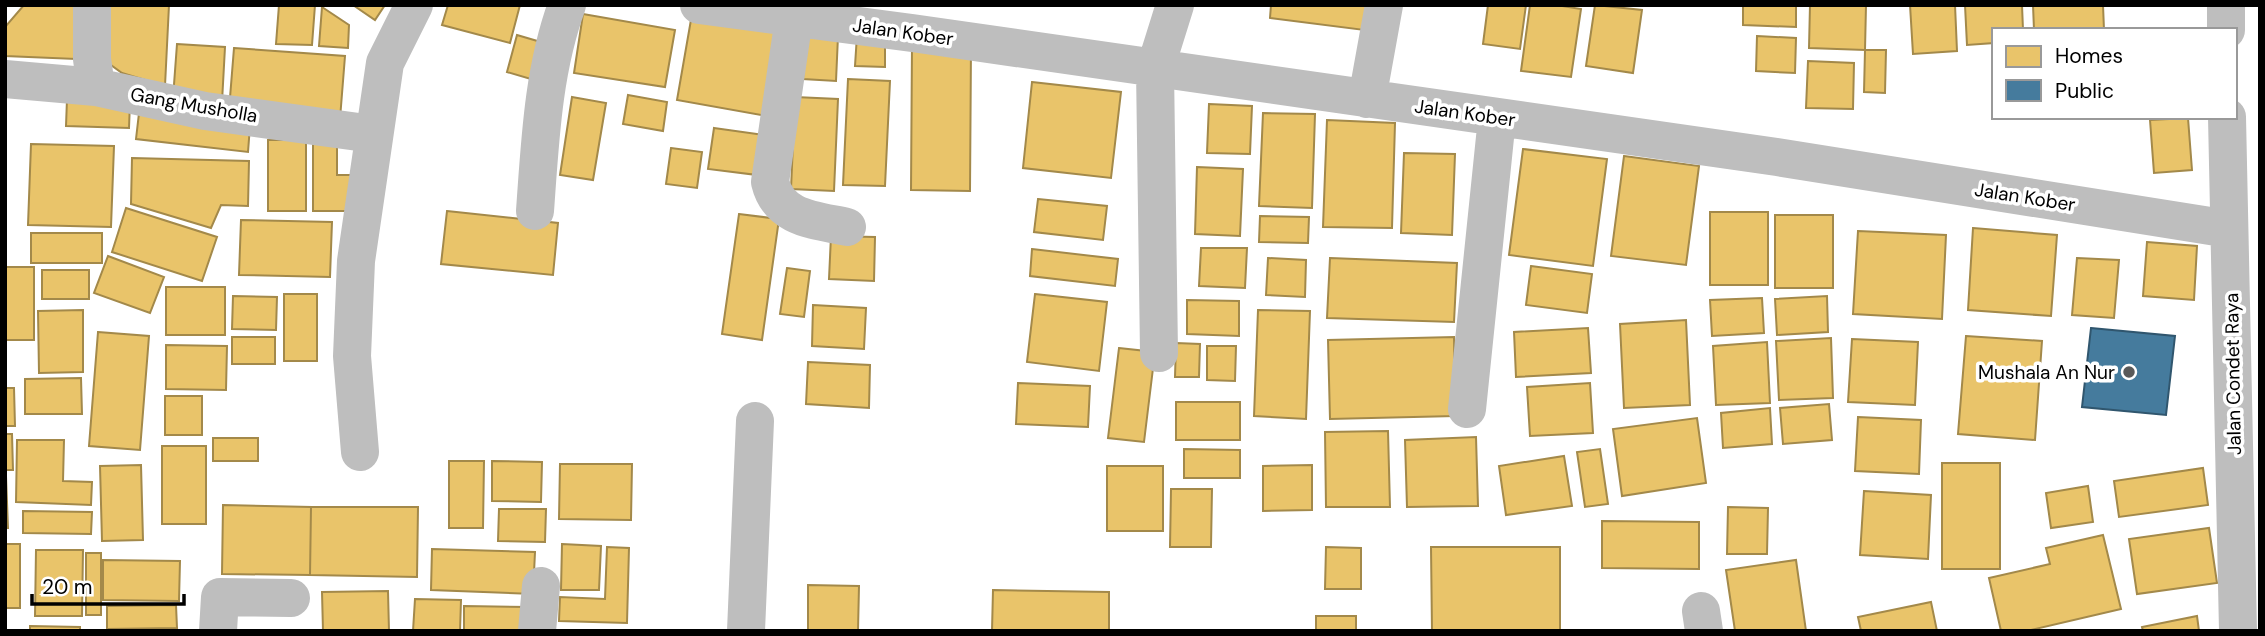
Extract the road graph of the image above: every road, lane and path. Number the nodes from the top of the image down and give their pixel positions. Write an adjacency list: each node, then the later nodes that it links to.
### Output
1 (92, 5): 12 (street)
2 (414, 5): 16 (street)
3 (567, 5): 17 (street)
4 (699, 5): 8 (street, Jalan Kober)
5 (1175, 5): 10 (street)
6 (1384, 5): 13 (street)
7 (2225, 5): 9 (street)
8 (794, 18): 10 (street, Jalan Kober); 18 (street)
9 (2226, 28)
10 (1155, 69): 13 (street, Jalan Kober); 21 (street)
11 (5, 79): 12 (street, Gang Musholla)
12 (96, 87): 16 (street, Gang Musholla)
13 (1367, 99): 14 (street, Jalan Kober)
14 (1497, 118): 19 (street, Jalan Kober); 22 (street)
15 (2227, 119): 19 (street, Jalan Condet Raya)
16 (373, 134): 24 (street)
17 (535, 211)
18 (847, 227)
19 (2229, 229): 20 (street, Jalan Condet Raya)
20 (2246, 300): 27 (street, Jalan Condet Raya)
21 (1159, 353)
22 (1467, 409)
23 (755, 421): 30 (street)
24 (360, 452)
25 (541, 586): 29 (street)
26 (291, 598): 28 (street)
27 (2245, 628)
28 (218, 631)
29 (537, 631)
30 (746, 631)

